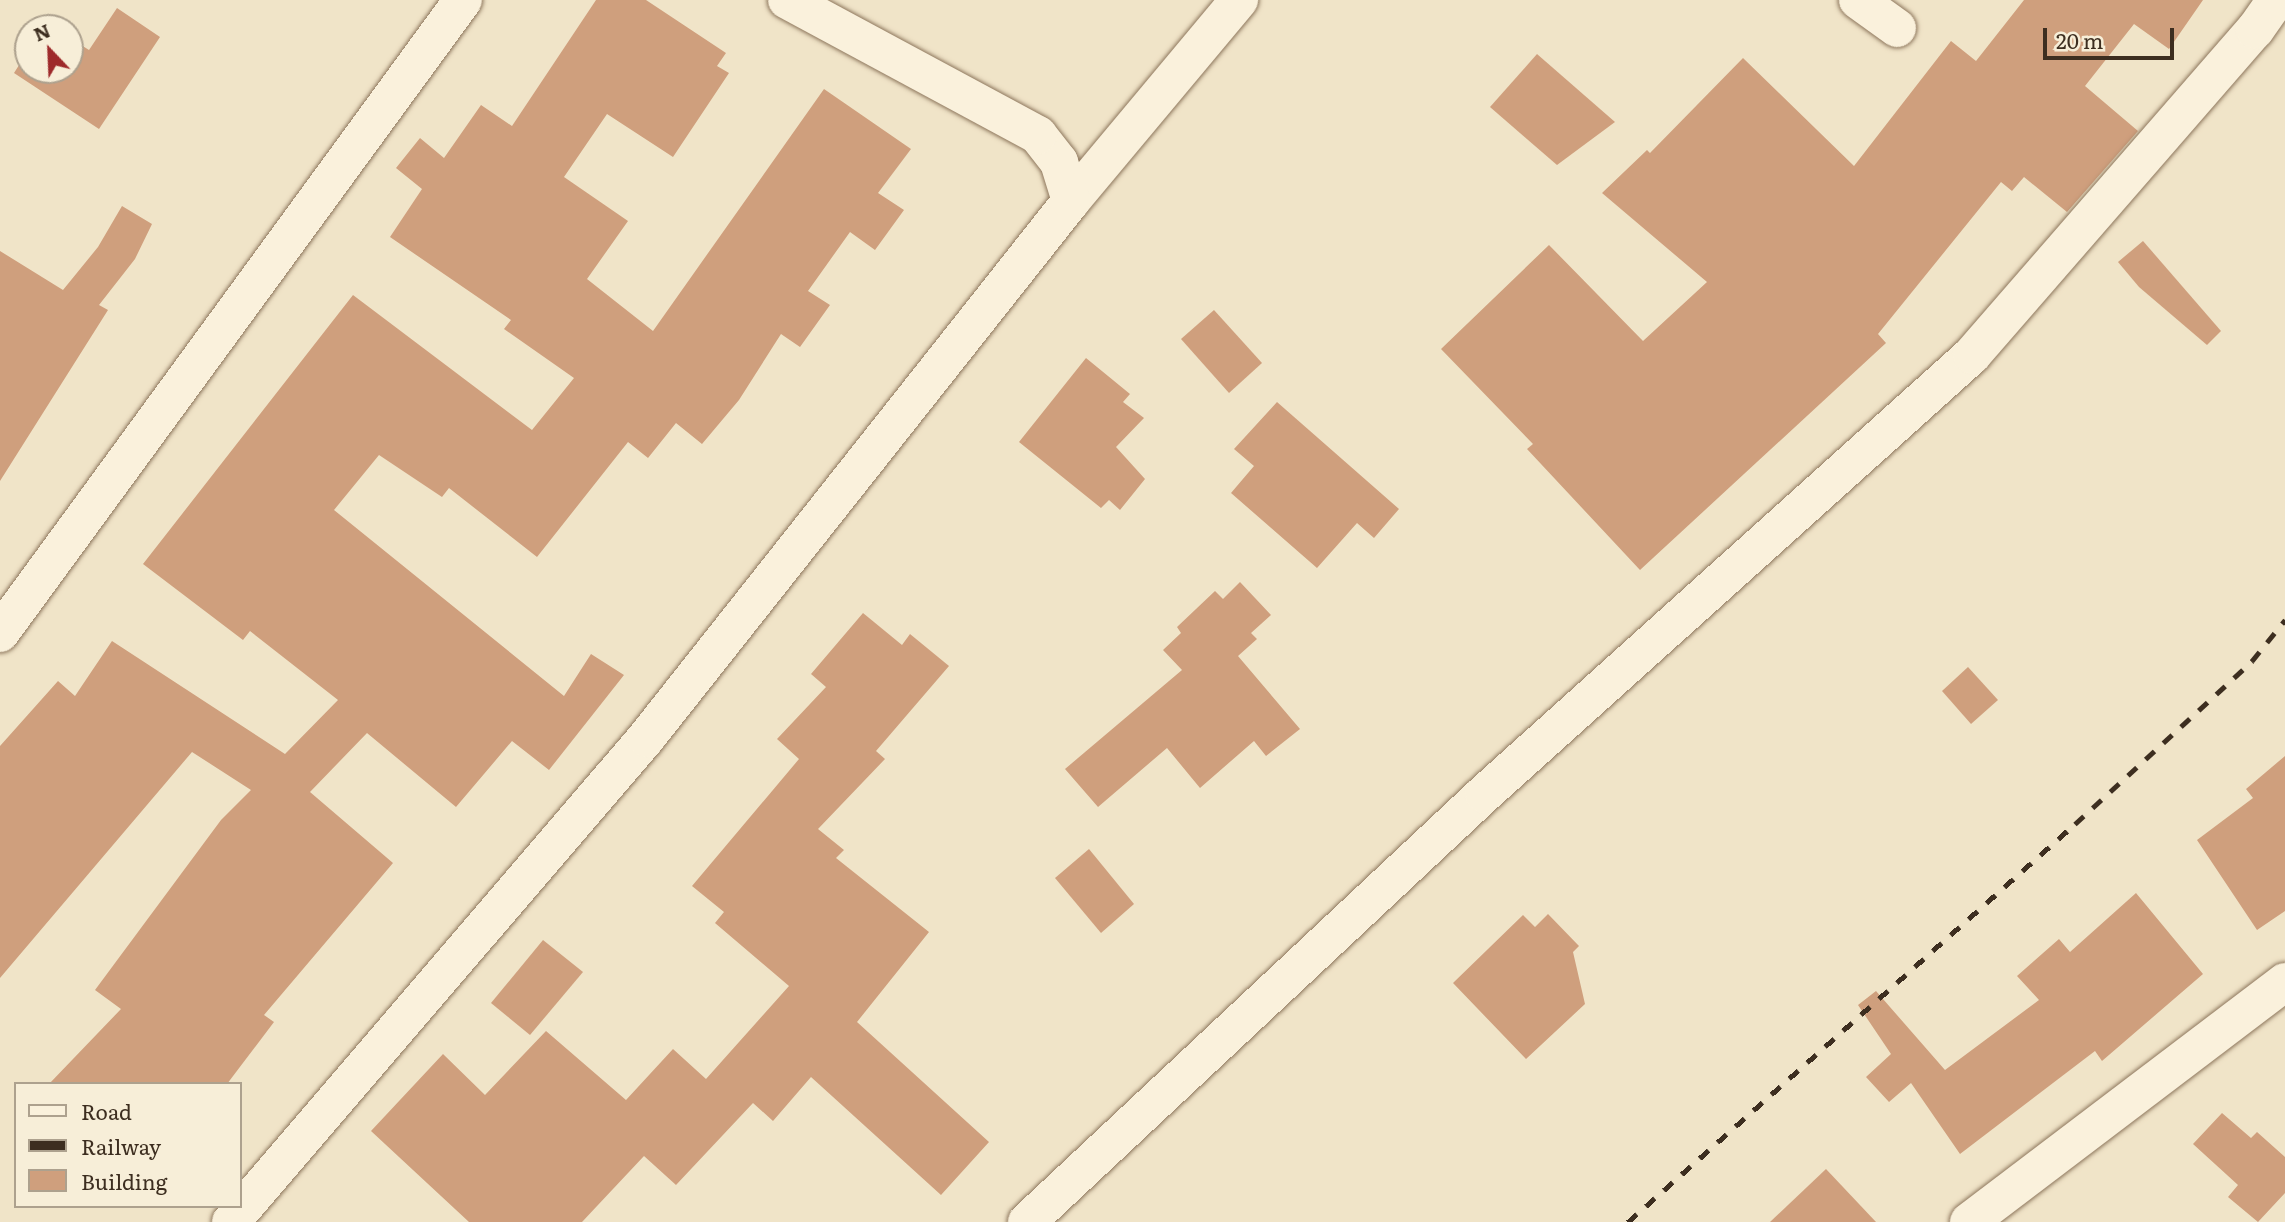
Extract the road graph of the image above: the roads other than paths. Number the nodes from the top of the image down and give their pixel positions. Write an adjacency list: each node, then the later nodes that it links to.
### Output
1 (463, 0): 8 (street)
2 (787, 0): 7 (street)
3 (1239, 0): 7 (street)
4 (1858, 0): 6 (street)
5 (2276, 0): 11 (street)
6 (1897, 28)
7 (1071, 201): 10 (street)
8 (0, 633)
9 (2285, 982): 12 (street)
10 (231, 1222)
11 (1027, 1222)
12 (1969, 1222)

